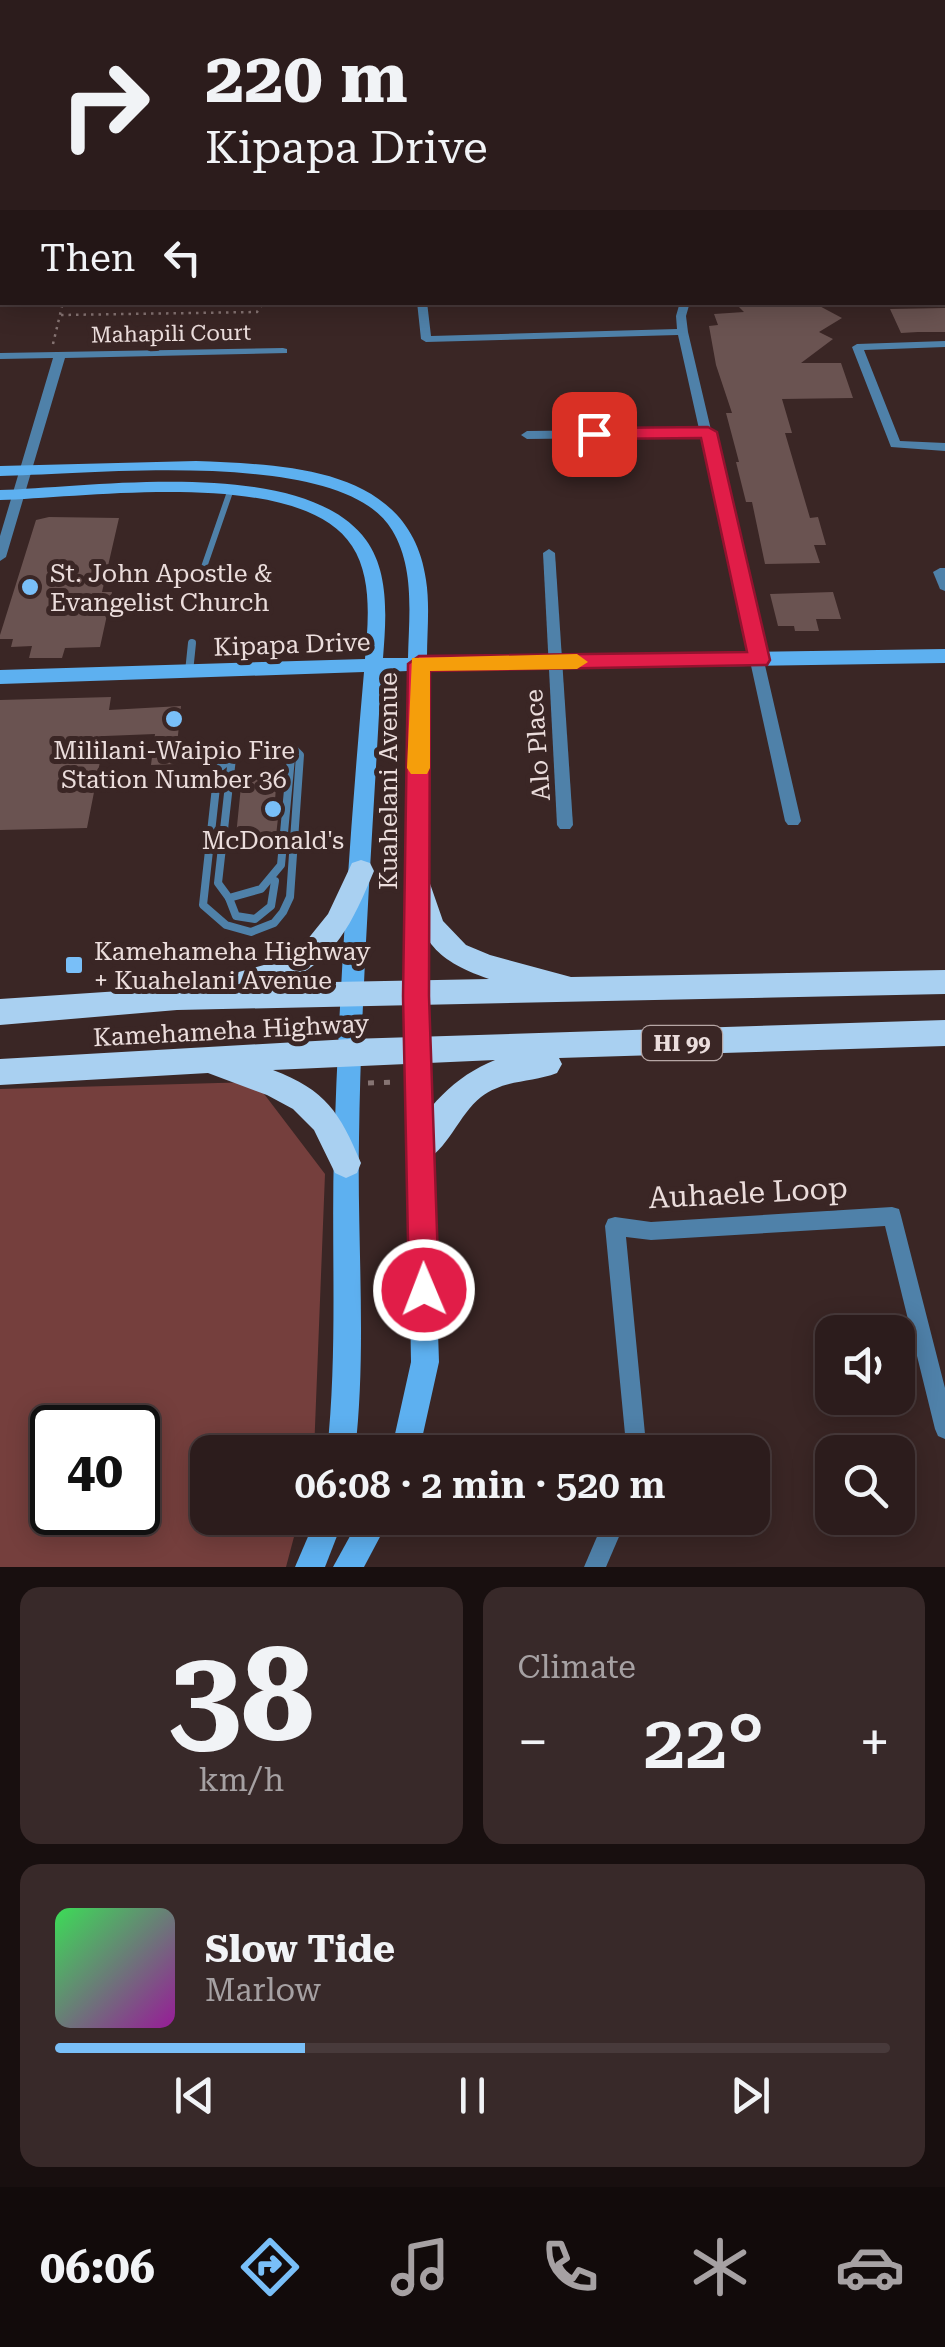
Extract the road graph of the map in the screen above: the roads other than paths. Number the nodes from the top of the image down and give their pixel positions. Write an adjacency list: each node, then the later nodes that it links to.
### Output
1 (422, 305): 3 (street)
2 (684, 305): 3 (street)
3 (684, 332): 8 (street)
4 (945, 344): 10 (street)
5 (283, 351): 6 (street, Mahapili Court)
6 (56, 352): 7 (street, Mahapili Court); 12 (street, Mahapili Court)
7 (0, 356)
8 (708, 432): 9 (street); 23 (street)
9 (527, 434)
10 (945, 447)
11 (0, 471): 12 (street, Kuahelani Avenue)
12 (22, 472): 15 (street, Mahapili Court); 25 (street, Kuahelani Avenue)
13 (231, 489): 15 (street, Kuahelani Avenue); 18 (lane); 26 (street, Kuahelani Avenue)
14 (0, 495): 15 (street, Kuahelani Avenue)
15 (20, 495): 17 (street, Mahapili Court)
16 (549, 553): 24 (street, Alo Place)
17 (0, 557)
18 (203, 570)
19 (945, 572): 20 (street)
20 (945, 586)
21 (192, 642): 27 (lane)
22 (945, 656): 23 (street, Kipapa Drive)
23 (759, 660): 24 (street, Kipapa Drive); 29 (street)
24 (553, 662): 25 (street, Kipapa Drive); 30 (street, Alo Place)
25 (419, 664): 26 (street, Kipapa Drive); 33 (street, Kuahelani Avenue)
26 (373, 668): 27 (street, Kipapa Drive); 31 (street, Kuahelani Avenue)
27 (188, 672): 28 (street, Kipapa Drive)
28 (0, 677)
29 (793, 821)
30 (566, 826)
31 (361, 871): 37 (street, Kuahelani Avenue); 39 (main road)
32 (276, 878): 34 (lane); 34 (lane); 34 (lane)
33 (418, 883): 36 (main road); 38 (street, Kuahelani Avenue)
34 (228, 898)
35 (945, 982): 36 (main road, Kamehameha Highway)
36 (579, 990): 38 (main road, Kamehameha Highway)
37 (352, 995): 38 (main road, Kamehameha Highway); 39 (main road, Kamehameha Highway); 43 (street, Kuahelani Avenue)
38 (416, 996): 44 (street, Kuahelani Avenue)
39 (176, 998): 40 (main road, Kamehameha Highway)
40 (0, 1012)
41 (945, 1033): 42 (main road, Kamehameha Highway / HI 99)
42 (740, 1040): 44 (main road, Kamehameha Highway / HI 99); 47 (main road)
43 (350, 1052): 44 (main road, Kamehameha Highway / HI 99); 45 (main road, Kamehameha Highway / HI 99); 48 (street, Kuahelani Avenue)
44 (419, 1052): 47 (street, Kuahelani Avenue)
45 (201, 1062): 46 (main road, Kamehameha Highway / HI 99); 48 (main road)
46 (0, 1072)
47 (422, 1147): 51 (street, Kuahelani Avenue)
48 (346, 1163): 50 (street, Kuahelani Avenue)
49 (945, 1429): 52 (street, Auhaele Loop)
50 (343, 1435)
51 (409, 1435)
52 (636, 1435)
53 (323, 1535): 56 (street)
54 (366, 1535): 57 (street)
55 (609, 1535): 58 (street)
56 (310, 1567)
57 (348, 1567)
58 (595, 1567)

